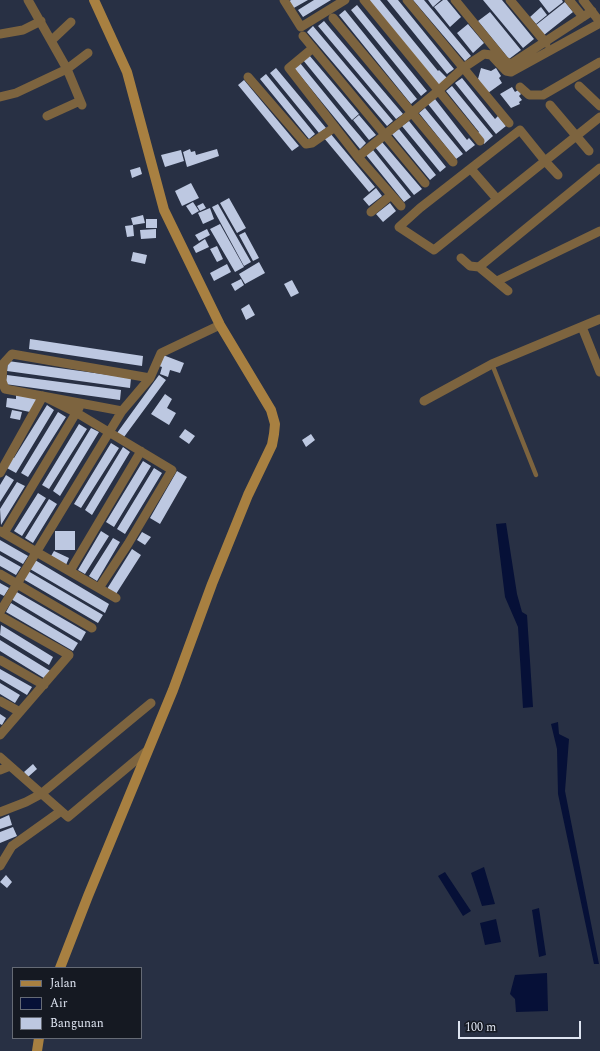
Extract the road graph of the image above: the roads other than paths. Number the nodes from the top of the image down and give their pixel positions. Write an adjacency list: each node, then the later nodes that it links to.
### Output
1 (28, 0): 14 (street)
2 (94, 0): 59 (street)
3 (284, 0): 4 (street)
4 (345, 0)
5 (364, 0): 29 (street)
6 (407, 0): 24 (street)
7 (455, 0): 20 (street)
8 (510, 0): 20 (street)
9 (569, 0): 12 (street)
10 (583, 0): 11 (street)
11 (592, 11): 12 (street); 16 (street)
12 (583, 17): 20 (street)
13 (332, 18): 33 (street)
14 (41, 21): 17 (street); 19 (street)
15 (71, 22): 19 (street)
16 (600, 22): 24 (street)
17 (0, 34)
18 (303, 36): 21 (street)
19 (52, 40): 25 (street)
20 (546, 43)
21 (313, 48): 37 (street); 38 (street)
22 (88, 53): 25 (street)
23 (600, 62): 28 (street)
24 (463, 68): 29 (street); 36 (street)
25 (67, 69): 30 (street); 34 (street)
26 (248, 77): 37 (street)
27 (579, 86): 32 (street)
28 (520, 87)
29 (438, 91): 33 (street); 40 (street)
30 (0, 97)
31 (550, 105): 39 (street)
32 (600, 106)
33 (411, 113): 38 (street); 44 (street)
34 (47, 116)
35 (600, 117): 39 (street)
36 (509, 123)
37 (335, 127): 42 (street)
38 (385, 135): 42 (street); 48 (street)
39 (576, 136): 41 (street); 43 (street)
40 (480, 141)
41 (589, 151)
42 (358, 157): 49 (street)
43 (545, 161): 45 (street); 47 (street); 50 (street)
44 (453, 162)
45 (471, 168): 50 (street); 50 (street)
46 (600, 168): 55 (street)
47 (558, 175)
48 (425, 183)
49 (391, 195): 51 (street); 52 (street)
50 (496, 200)
51 (402, 206)
52 (371, 212)
53 (600, 231): 56 (street)
54 (461, 258): 55 (street)
55 (479, 267): 56 (street)
56 (497, 281): 57 (street)
57 (508, 291)
58 (600, 319): 60 (street)
59 (220, 325): 63 (street); 89 (street)
60 (582, 327): 61 (street); 62 (street)
61 (492, 364): 65 (street); 72 (lane)
62 (600, 372)
63 (150, 378): 64 (street); 67 (street)
64 (43, 396): 66 (street); 68 (street); 71 (street)
65 (424, 401)
66 (82, 402): 67 (street); 68 (street)
67 (122, 411): 69 (street)
68 (77, 413): 69 (street); 73 (street)
69 (109, 432): 70 (street); 74 (street)
70 (141, 451): 75 (street); 78 (street)
71 (0, 473)
72 (536, 475)
73 (2, 532): 74 (street)
74 (37, 551): 75 (street); 77 (street)
75 (70, 571): 78 (street)
76 (0, 574): 77 (street)
77 (17, 584): 80 (street); 82 (street)
78 (99, 588): 79 (street)
79 (116, 598)
80 (0, 612)
81 (0, 616): 84 (street)
82 (92, 628)
83 (0, 660): 84 (street)
84 (44, 685): 87 (street)
85 (0, 701): 87 (street)
86 (151, 703): 93 (street)
87 (20, 712): 88 (street)
88 (0, 735)
89 (148, 750): 94 (street); 99 (street)
90 (0, 756): 91 (street)
91 (10, 766): 92 (street); 93 (street)
92 (0, 770)
93 (41, 794): 94 (street); 95 (street)
94 (61, 811): 96 (street)
95 (0, 812)
96 (12, 846): 97 (street); 98 (street)
97 (0, 851)
98 (0, 866)
99 (60, 967)

